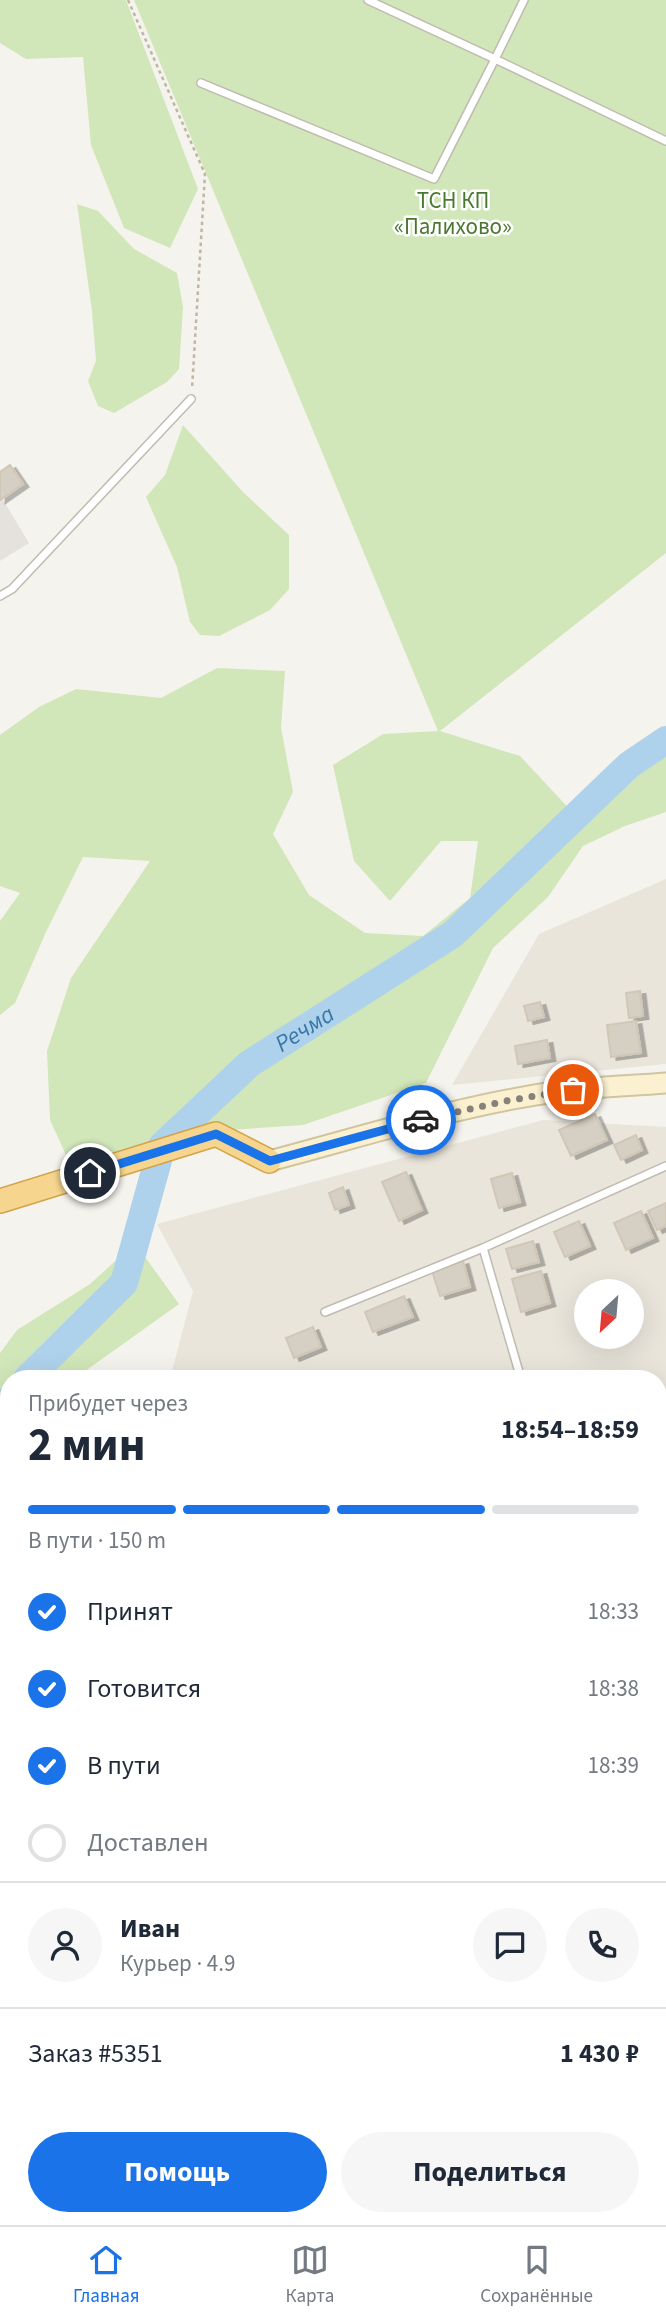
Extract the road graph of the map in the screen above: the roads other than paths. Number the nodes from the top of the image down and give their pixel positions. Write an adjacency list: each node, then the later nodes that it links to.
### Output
1 (368, 0): 3 (lane)
2 (524, 0): 3 (lane)
3 (495, 59): 4 (lane); 5 (lane)
4 (201, 83)
5 (666, 141)
6 (191, 399): 7 (lane)
7 (0, 596)
8 (666, 1083): 9 (main road)
9 (270, 1161): 11 (highway)
10 (666, 1166): 12 (lane)
11 (0, 1201)
12 (483, 1248): 13 (lane); 14 (lane)
13 (325, 1312)
14 (518, 1370)

